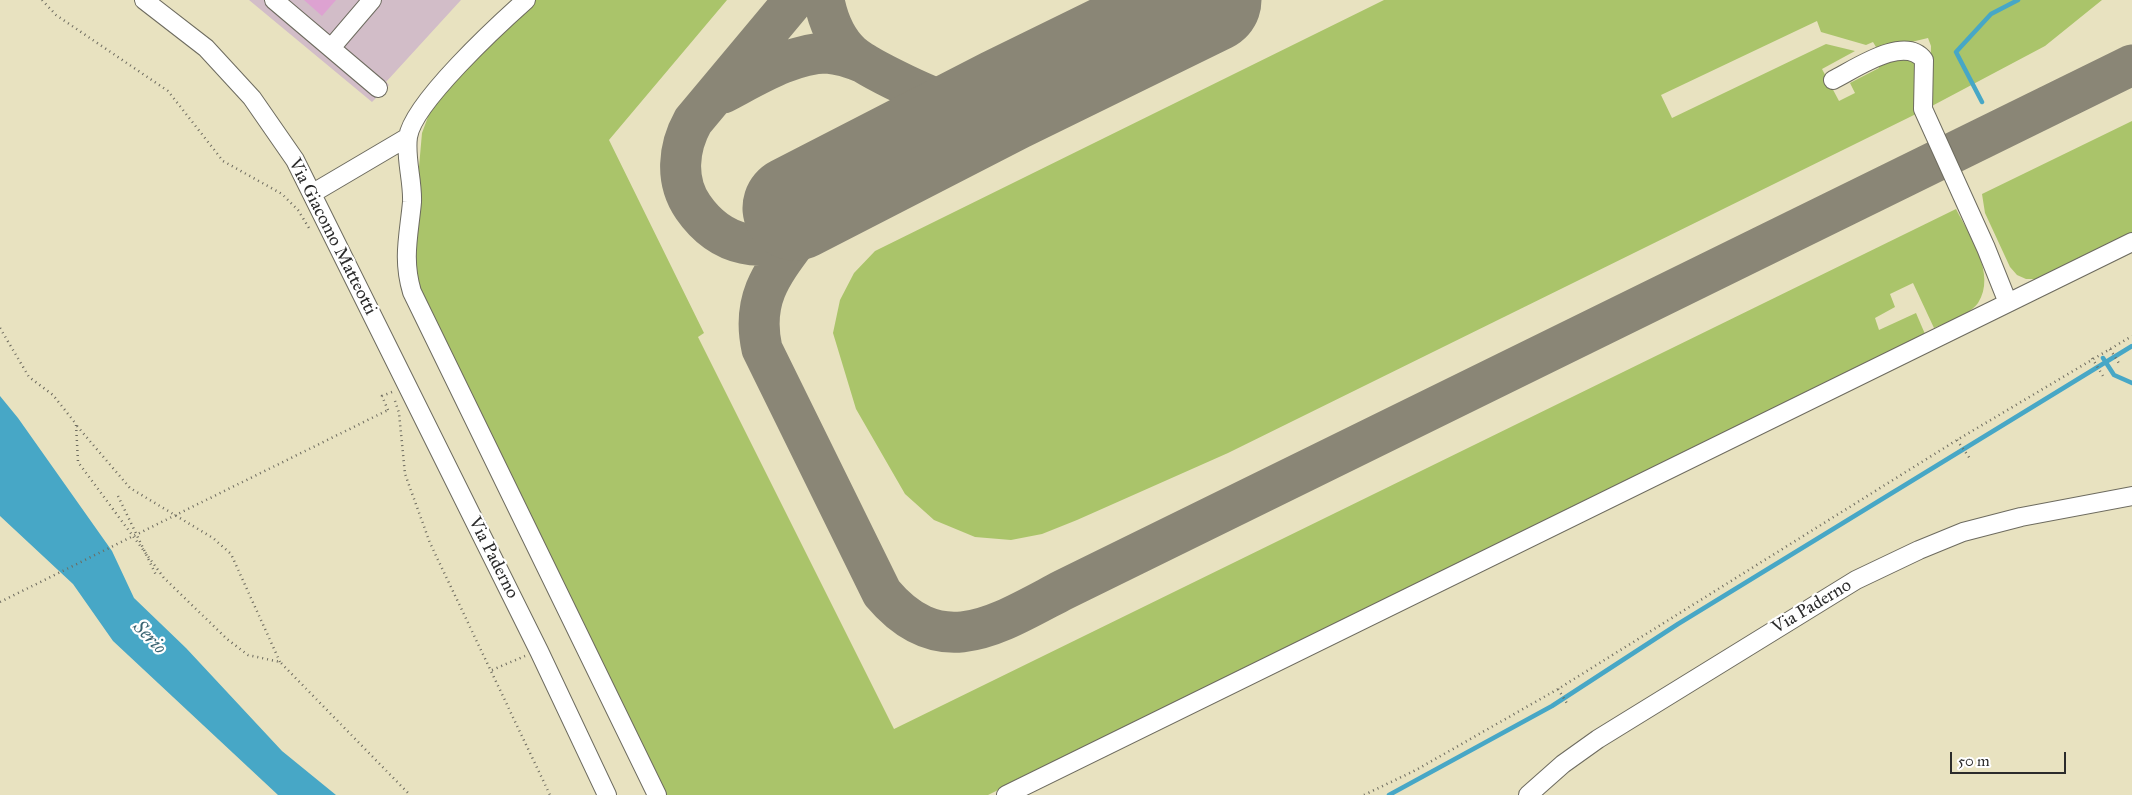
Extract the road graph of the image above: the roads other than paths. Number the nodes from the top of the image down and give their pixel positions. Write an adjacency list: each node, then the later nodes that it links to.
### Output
1 (144, 0): 9 (street, Via Giacomo Matteotti)
2 (274, 0): 5 (street)
3 (372, 0): 5 (street)
4 (526, 0): 8 (street)
5 (331, 48): 7 (street)
6 (1833, 80): 11 (street)
7 (378, 88)
8 (408, 137): 9 (street); 15 (street)
9 (313, 193): 12 (street, Via Giacomo Matteotti)
10 (2132, 242): 11 (street)
11 (2008, 303): 16 (street)
12 (376, 324): 14 (street, Via Paderno)
13 (2132, 496): 17 (street, Via Paderno)
14 (607, 795)
15 (657, 795)
16 (1006, 795)
17 (1528, 795)

